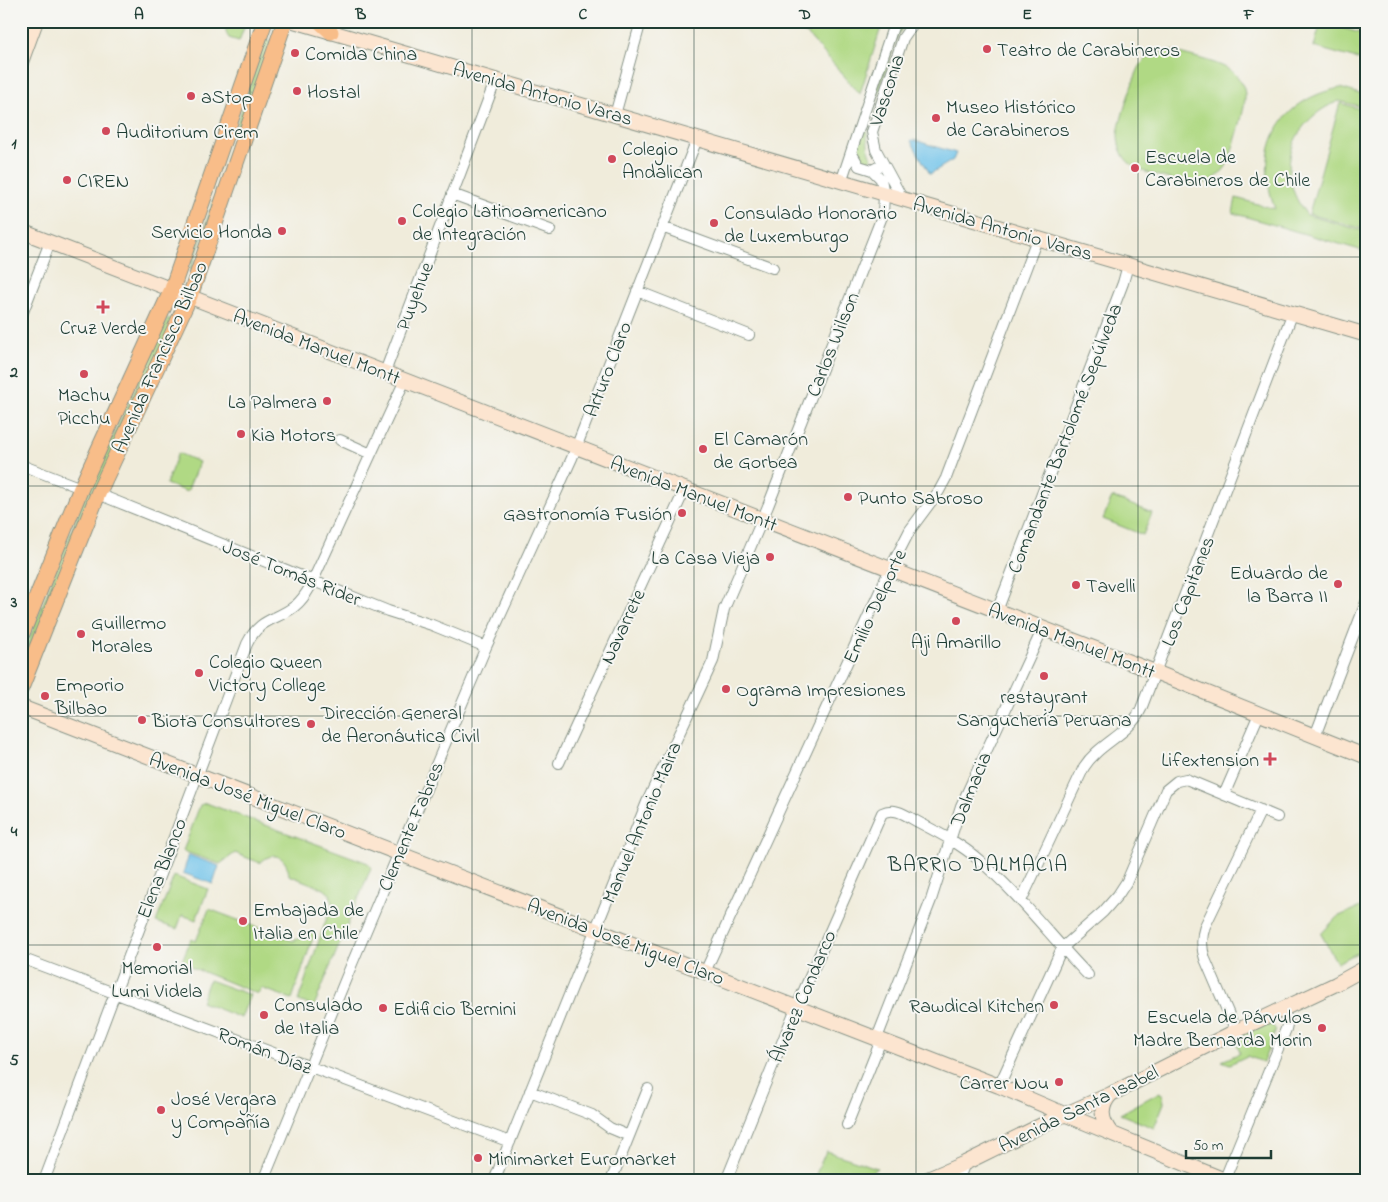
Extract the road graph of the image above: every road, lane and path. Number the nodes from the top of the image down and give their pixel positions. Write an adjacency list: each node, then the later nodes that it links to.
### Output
1 (36, 21): 12 (main road)
2 (265, 21): 30 (main road, Avenida Francisco Bilbao)
3 (285, 21): 32 (main road, Avenida Francisco Bilbao)
4 (294, 21): 10 (main road, Avenida Antonio Varas)
5 (318, 21): 10 (main road)
6 (634, 21): 11 (street)
7 (641, 21): 11 (street)
8 (895, 21): 16 (street, Vasconia)
9 (915, 21): 17 (street, Vasconia)
10 (331, 32): 13 (main road, Avenida Antonio Varas)
11 (637, 35): 14 (street)
12 (21, 62)
13 (496, 79): 14 (main road, Avenida Antonio Varas); 20 (street, Puyehue)
14 (615, 115): 15 (main road, Avenida Antonio Varas)
15 (697, 139): 19 (main road, Avenida Antonio Varas); 23 (street, Arturo Claro)
16 (851, 152): 18 (street); 19 (street, Vasconia)
17 (881, 162): 18 (street); 22 (street, Vasconia)
18 (872, 170): 21 (street)
19 (841, 182): 21 (main road, Avenida Antonio Varas)
20 (452, 194): 24 (street); 37 (street, Puyehue)
21 (884, 194): 22 (main road, Avenida Antonio Varas); 46 (street, Carlos Wilson)
22 (902, 198): 26 (main road, Avenida Antonio Varas)
23 (662, 227): 29 (street); 31 (street, Arturo Claro)
24 (550, 230)
25 (21, 231): 27 (main road, Avenida Manuel Montt)
26 (1036, 239): 28 (main road, Avenida Antonio Varas); 47 (street, Emilio Delporte)
27 (50, 242): 30 (main road, Avenida Manuel Montt); 34 (street)
28 (1128, 265): 33 (main road, Avenida Antonio Varas); 50 (street, Comandante Bartolomé Sepúlveda)
29 (773, 268)
30 (172, 289): 32 (main road, Avenida Manuel Montt); 43 (main road, Avenida Francisco Bilbao)
31 (637, 291): 35 (street); 40 (street, Arturo Claro)
32 (190, 296): 37 (main road, Avenida Manuel Montt); 45 (main road, Avenida Francisco Bilbao)
33 (1293, 312): 36 (main road, Avenida Antonio Varas); 54 (street, Los Capitanes)
34 (21, 317)
35 (749, 334)
36 (1367, 335)
37 (385, 372): 38 (main road, Avenida Manuel Montt)
38 (405, 380): 40 (main road, Avenida Manuel Montt); 41 (street)
39 (340, 440): 41 (street)
40 (577, 447): 44 (main road, Avenida Manuel Montt); 53 (street, Clemente Fabres)
41 (371, 454): 48 (street)
42 (21, 465): 43 (street)
43 (81, 488): 52 (main road, Avenida Francisco Bilbao)
44 (685, 489): 46 (main road, Avenida Manuel Montt); 60 (street, Navarrete)
45 (98, 494): 48 (street, José Tomás Rider); 55 (main road, Avenida Francisco Bilbao)
46 (763, 520): 47 (main road, Avenida Manuel Montt); 68 (street, Manuel Antonio Maira)
47 (890, 569): 50 (main road, Avenida Manuel Montt); 72 (street, Emilio Delporte)
48 (313, 580): 53 (street, José Tomás Rider); 61 (street, Elena Blanco)
49 (1367, 600): 58 (street)
50 (997, 611): 51 (main road, Avenida Manuel Montt)
51 (1043, 628): 54 (main road, Avenida Manuel Montt); 65 (street, Dalmacia)
52 (21, 636)
53 (486, 647): 66 (street, Clemente Fabres)
54 (1155, 672): 57 (main road, Avenida Manuel Montt); 67 (street, Los Capitanes)
55 (21, 688)
56 (21, 707): 61 (main road, Avenida José Miguel Claro)
57 (1259, 714): 58 (main road, Avenida Manuel Montt); 62 (street)
58 (1315, 736): 59 (main road, Avenida Manuel Montt)
59 (1367, 757)
60 (559, 763)
61 (196, 775): 66 (main road, Avenida José Miguel Claro); 74 (street, Elena Blanco)
62 (1224, 795): 63 (street); 69 (street)
63 (1261, 810): 64 (street); 77 (street)
64 (1277, 817)
65 (950, 840): 67 (street); 75 (street, Álvarez Condarco); 78 (street, Dalmacia)
66 (398, 853): 68 (main road, Avenida José Miguel Claro); 79 (street, Clemente Fabres)
67 (1020, 901): 69 (street)
68 (595, 929): 72 (main road, Avenida José Miguel Claro); 82 (street, Manuel Antonio Maira)
69 (1062, 948): 73 (street); 80 (street)
70 (21, 958): 74 (street, Román Díaz)
71 (1367, 967): 76 (main road, Avenida Santa Isabel)
72 (705, 972): 75 (main road, Avenida José Miguel Claro)
73 (1088, 975)
74 (114, 993): 79 (street, Román Díaz); 91 (street, Elena Blanco)
75 (797, 1007): 78 (main road, Avenida José Miguel Claro); 95 (street, Álvarez Condarco)
76 (1282, 1010): 77 (main road, Avenida Santa Isabel); 90 (street)
77 (1236, 1031): 83 (main road, Avenida Santa Isabel)
78 (879, 1039): 80 (main road, Avenida José Miguel Claro); 85 (street, Dalmacia)
79 (310, 1067): 88 (street, Román Díaz); 92 (street, Clemente Fabres)
80 (1000, 1086): 84 (main road, Avenida José Miguel Claro)
81 (648, 1089): 87 (street)
82 (530, 1091): 87 (street); 88 (street, Manuel Antonio Maira)
83 (1111, 1094): 84 (main road, Avenida Santa Isabel); 86 (main road)
84 (1064, 1114): 86 (main road, Avenida José Miguel Claro); 89 (main road, Avenida Santa Isabel)
85 (847, 1125)
86 (1111, 1133): 90 (main road, Avenida José Miguel Claro)
87 (629, 1136): 94 (street)
88 (510, 1142): 93 (street, Manuel Antonio Maira)
89 (965, 1163): 96 (main road, Avenida Santa Isabel); 97 (street)
90 (1225, 1180)
91 (44, 1181)
92 (263, 1181)
93 (494, 1181)
94 (611, 1181)
95 (726, 1181)
96 (923, 1181)
97 (958, 1181)

